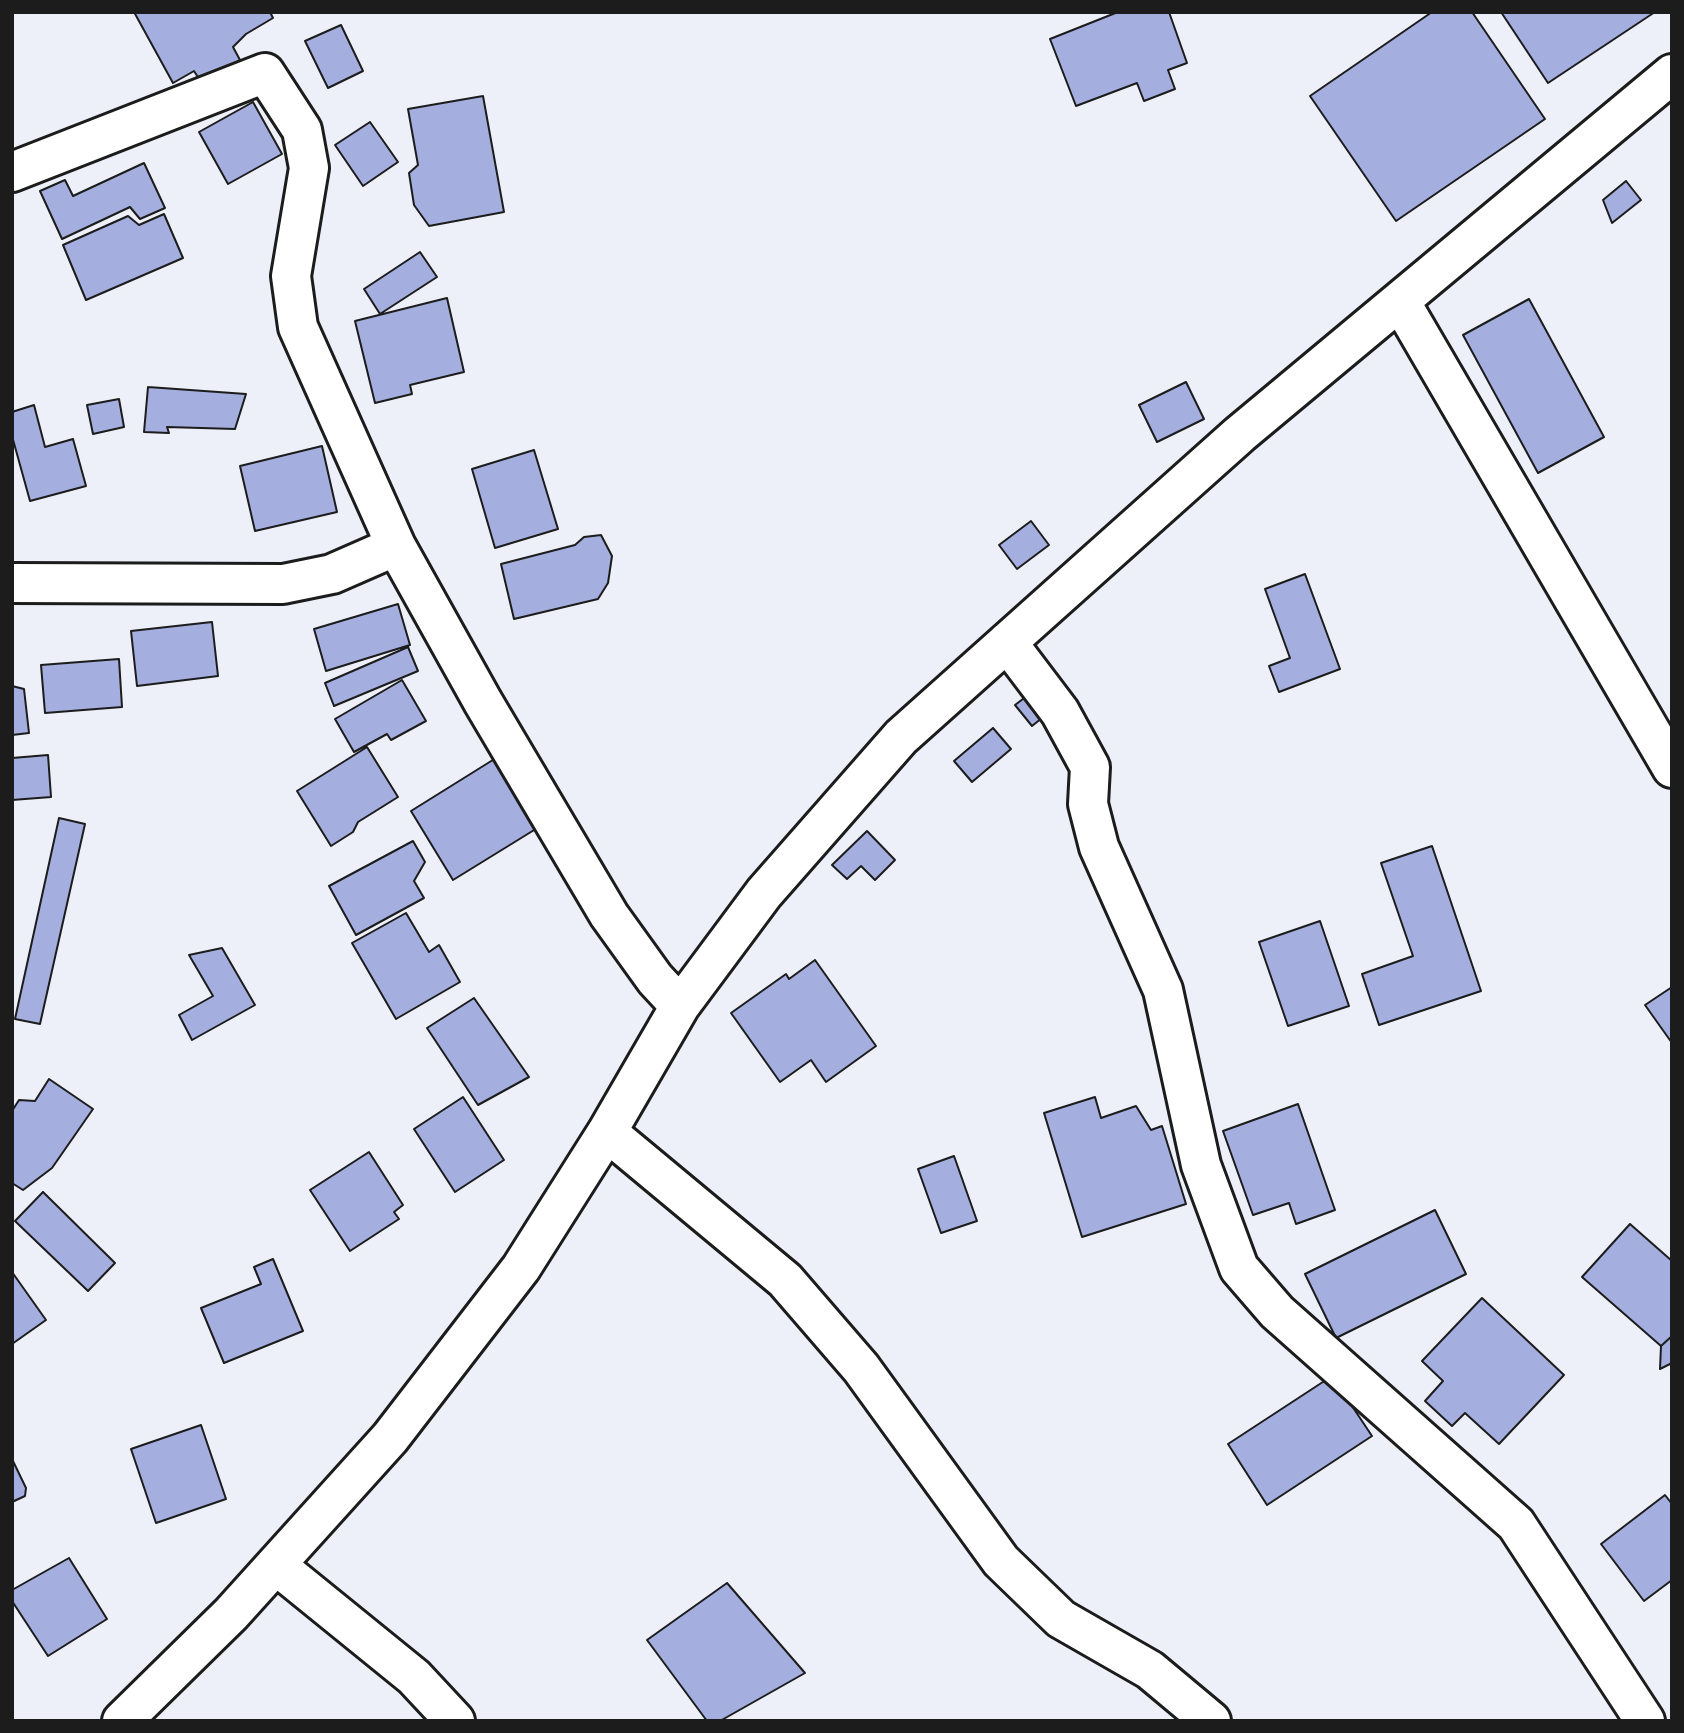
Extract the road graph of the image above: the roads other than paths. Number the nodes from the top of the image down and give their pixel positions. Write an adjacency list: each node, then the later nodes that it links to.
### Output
1 (1672, 74): 3 (street)
2 (12, 172): 4 (street)
3 (1399, 301): 6 (street); 7 (street)
4 (396, 546): 5 (street); 8 (street)
5 (12, 583)
6 (1007, 642): 8 (street); 14 (street)
7 (1672, 768)
8 (680, 1006): 9 (street)
9 (607, 1132): 10 (street); 13 (street)
10 (275, 1565): 11 (street); 12 (street)
11 (122, 1721)
12 (455, 1721)
13 (1212, 1721)
14 (1645, 1721)

